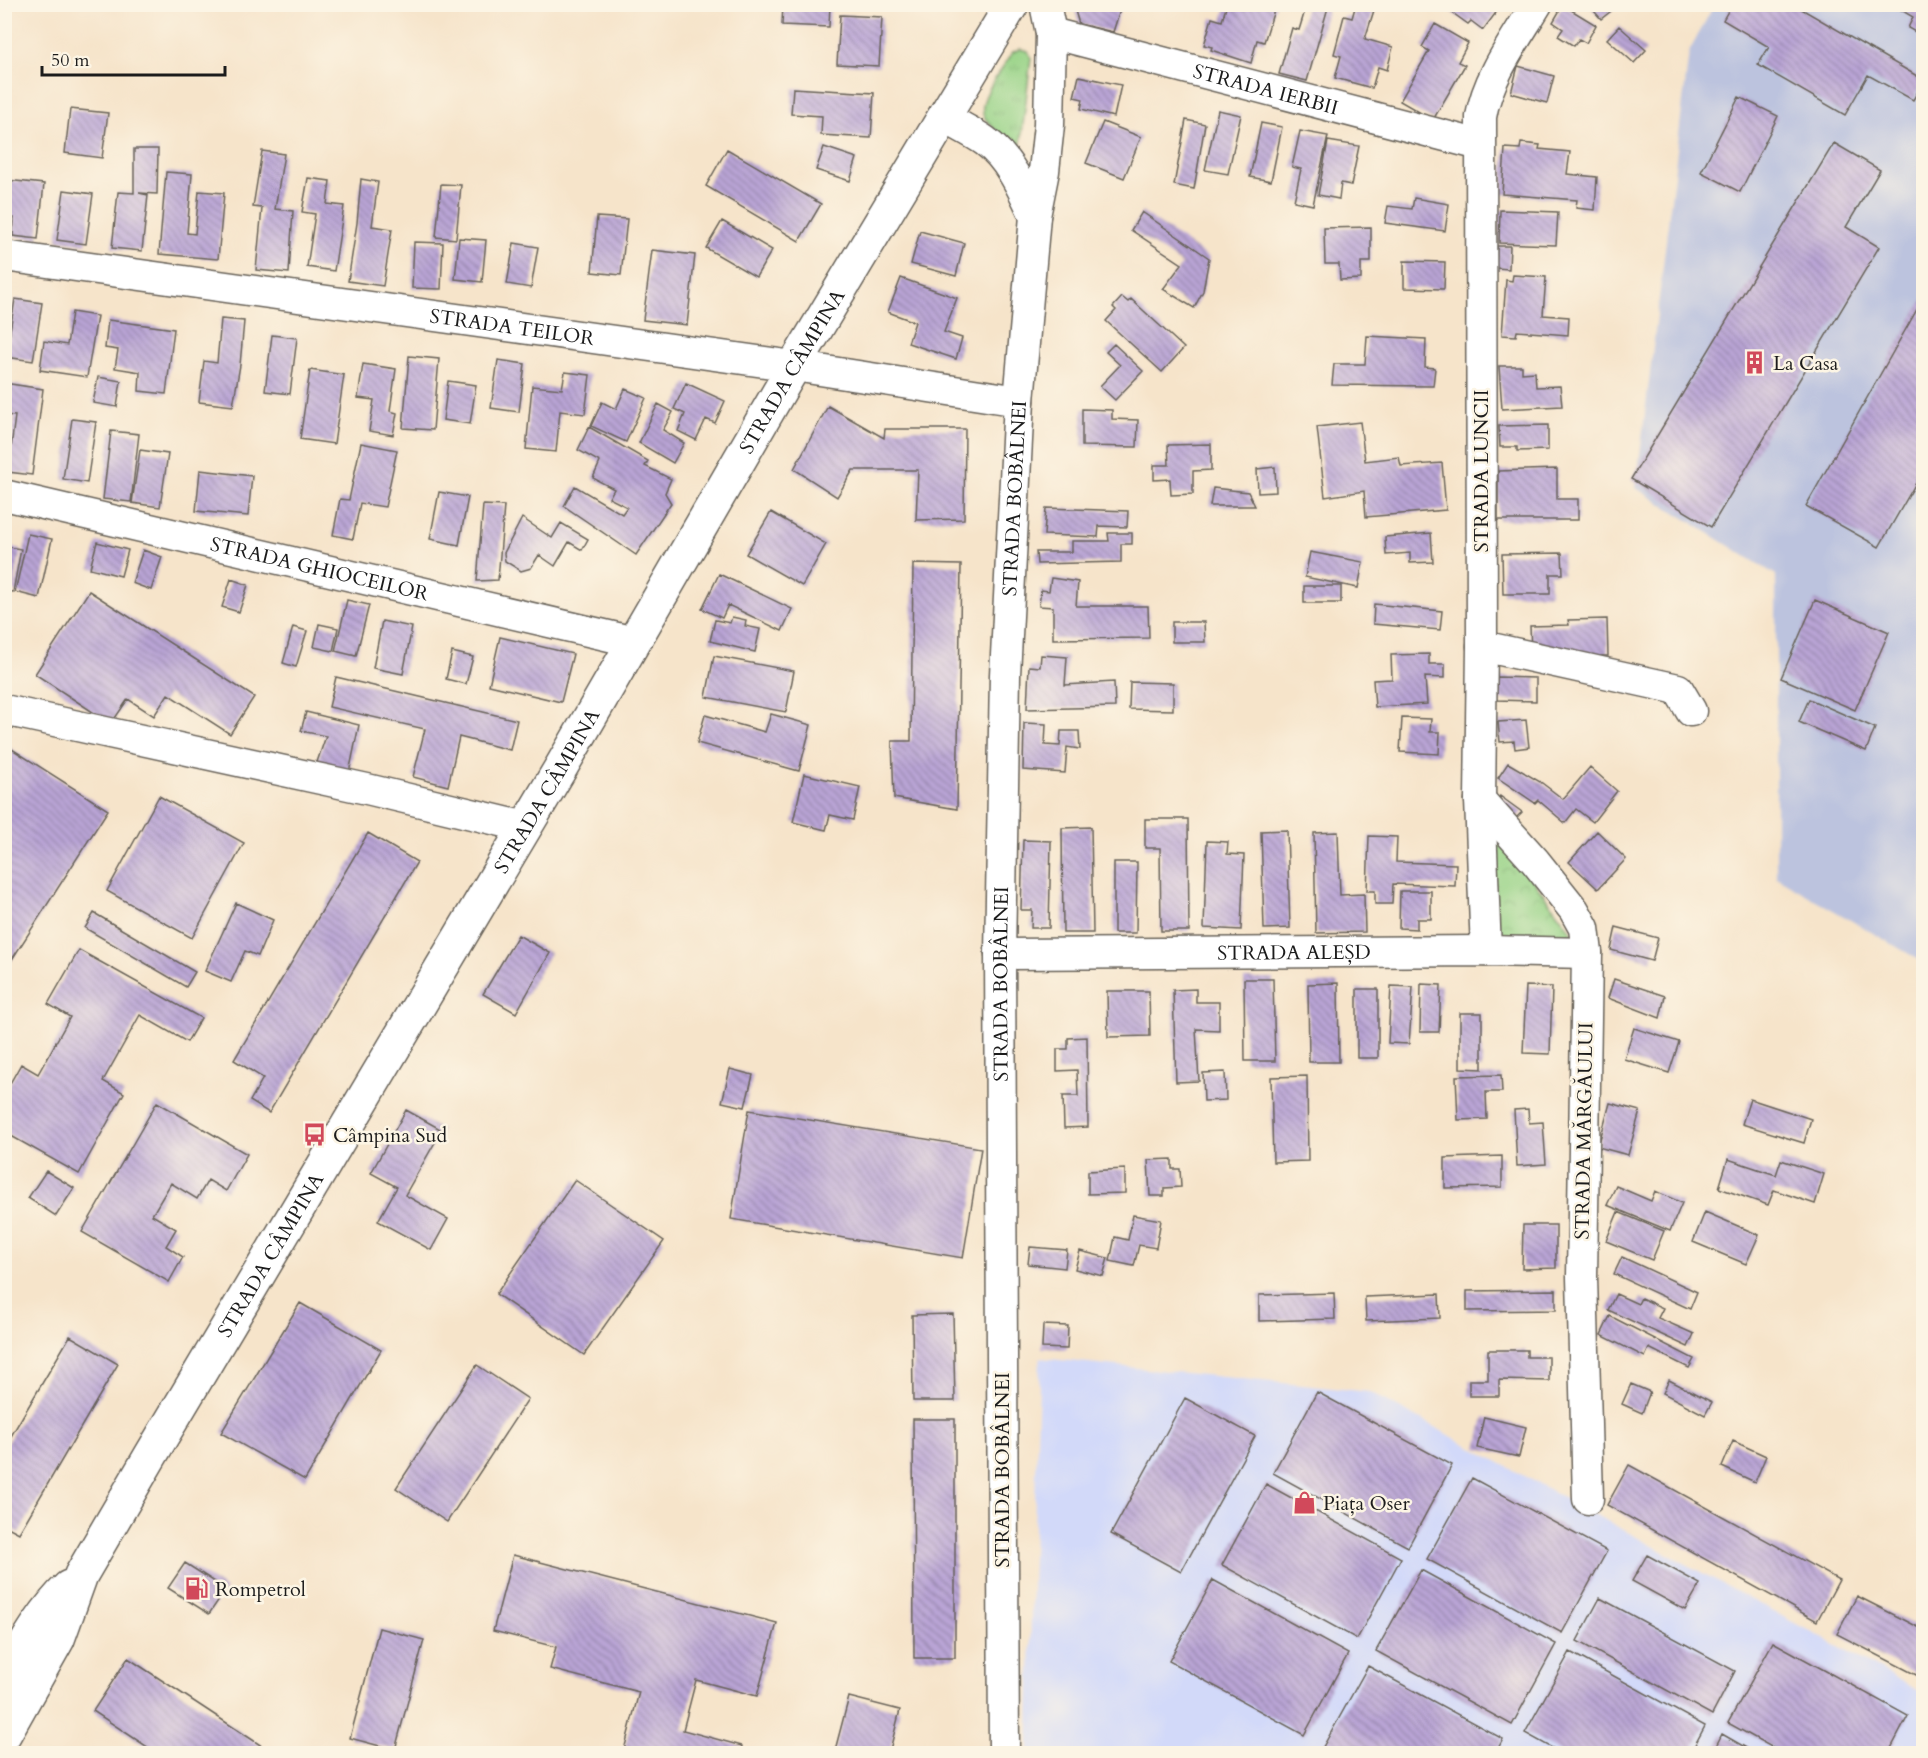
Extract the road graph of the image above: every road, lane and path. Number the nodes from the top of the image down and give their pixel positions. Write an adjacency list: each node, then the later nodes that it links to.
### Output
1 (1045, 4): 4 (street, STRADA BOBÂLNEI)
2 (1537, 4): 6 (street, STRADA LUNCII)
3 (1003, 13): 5 (main road, STRADA CÂMPINA)
4 (1051, 33): 6 (street, STRADA IERBII); 7 (street, STRADA BOBÂLNEI)
5 (944, 117): 7 (street); 9 (main road, STRADA CÂMPINA)
6 (1480, 145): 13 (street, STRADA LUNCII)
7 (1035, 216): 10 (street, STRADA BOBÂLNEI)
8 (4, 256): 9 (street, STRADA TEILOR)
9 (795, 366): 10 (street, STRADA TEILOR); 12 (main road, STRADA CÂMPINA)
10 (1019, 401): 20 (street, STRADA BOBÂLNEI)
11 (4, 495): 12 (street, STRADA GHIOCEILOR)
12 (635, 642): 17 (main road, STRADA CÂMPINA)
13 (1482, 646): 15 (street); 16 (street, STRADA LUNCII)
14 (4, 710): 17 (street)
15 (1691, 711)
16 (1480, 800): 18 (street, STRADA LUNCII); 19 (street, STRADA MĂRGĂULUI)
17 (526, 827): 22 (main road, STRADA CÂMPINA)
18 (1486, 951): 19 (street, STRADA ALEȘD); 20 (street, STRADA ALEȘD)
19 (1587, 953): 21 (street, STRADA MĂRGĂULUI)
20 (1000, 954): 25 (street, STRADA BOBÂLNEI)
21 (1588, 1499)
22 (81, 1575): 23 (main road, STRADA CÂMPINA); 24 (main road, STRADA CÂMPINA)
23 (4, 1681)
24 (4, 1735)
25 (1004, 1754)

